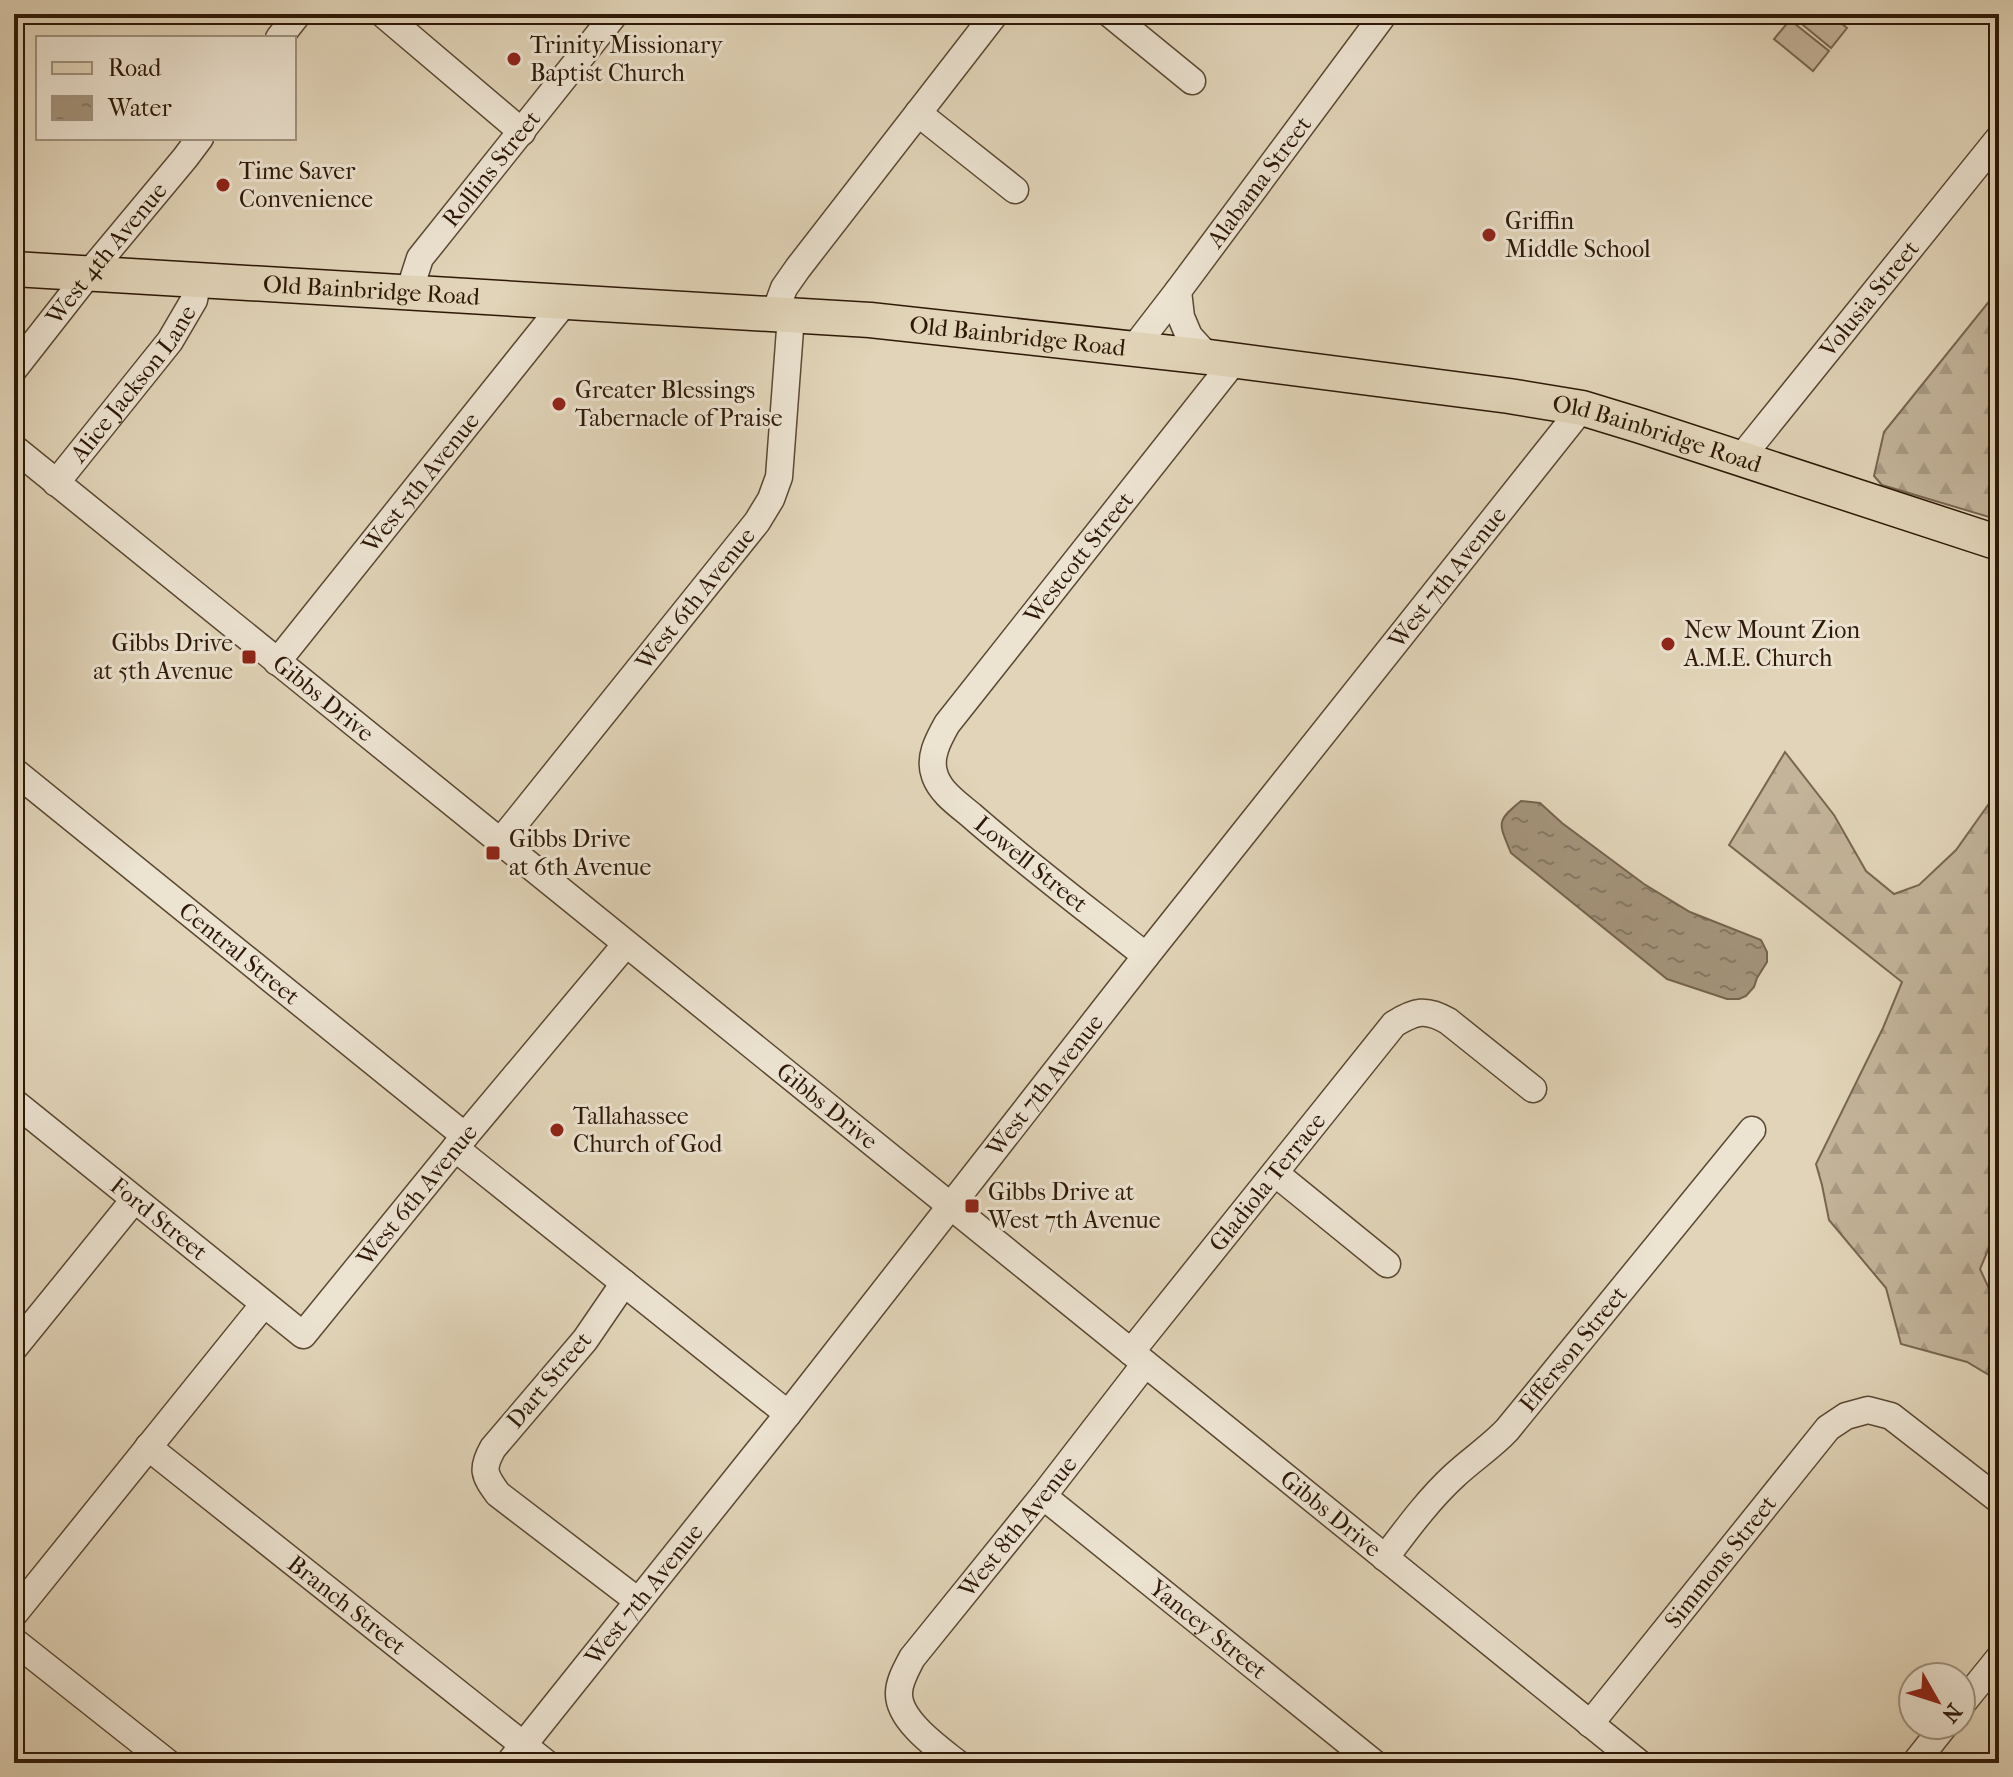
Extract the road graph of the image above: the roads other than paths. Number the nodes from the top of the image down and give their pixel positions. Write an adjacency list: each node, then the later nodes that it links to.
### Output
1 (298, 14): 7 (street)
2 (383, 14): 10 (street)
3 (615, 14): 10 (street, Rollins Street)
4 (995, 14): 9 (street, West 6th Avenue)
5 (1110, 14): 8 (street)
6 (1384, 14): 17 (street, Alabama Street)
7 (281, 36)
8 (1192, 81)
9 (918, 113): 13 (street); 20 (street, West 6th Avenue)
10 (522, 132): 18 (street, Rollins Street)
11 (1999, 138): 26 (street, Volusia Street)
12 (198, 140): 15 (street, West 4th Avenue)
13 (1015, 190)
14 (14, 269): 15 (main road, Old Bainbridge Road)
15 (90, 272): 16 (main road, Old Bainbridge Road); 23 (street, West 4th Avenue)
16 (198, 280): 18 (main road, Old Bainbridge Road); 27 (street, Alice Jackson Lane)
17 (1178, 291): 21 (street, Alabama Street); 22 (street)
18 (409, 292): 19 (main road, Old Bainbridge Road)
19 (565, 302): 20 (main road, Old Bainbridge Road); 29 (street, West 5th Avenue)
20 (782, 316): 21 (main road, Old Bainbridge Road); 32 (street, West 6th Avenue)
21 (1134, 348): 22 (main road, Old Bainbridge Road)
22 (1222, 358): 24 (main road, Old Bainbridge Road); 30 (street, Westcott Street)
23 (14, 369)
24 (1582, 408): 26 (main road, Old Bainbridge Road); 34 (street, West 7th Avenue)
25 (14, 448): 27 (street, Gibbs Drive)
26 (1740, 459): 28 (main road, Old Bainbridge Road)
27 (56, 483): 29 (street, Gibbs Drive)
28 (1999, 543)
29 (277, 662): 32 (street, Gibbs Drive)
30 (933, 761): 34 (street, Lowell Street)
31 (14, 771): 38 (street, Central Street)
32 (500, 842): 33 (street, Gibbs Drive)
33 (626, 944): 38 (street, West 6th Avenue); 41 (street, Gibbs Drive)
34 (1146, 956): 41 (street, West 7th Avenue)
35 (1533, 1089): 39 (street, Gladiola Terrace)
36 (14, 1102): 40 (street, Ford Street)
37 (1752, 1130): 52 (street, Efferson Street)
38 (460, 1142): 43 (street, Central Street); 45 (street, West 6th Avenue)
39 (1275, 1173): 42 (street); 47 (street, Gladiola Terrace)
40 (134, 1200): 44 (street, Ford Street); 46 (street)
41 (950, 1206): 47 (street, Gibbs Drive); 48 (street, West 7th Avenue)
42 (1387, 1264)
43 (624, 1283): 48 (street, Central Street); 53 (street, Dart Street)
44 (264, 1304): 45 (street, Ford Street); 49 (street)
45 (303, 1335)
46 (14, 1348)
47 (1138, 1358): 50 (street, West 8th Avenue); 52 (street, Gibbs Drive)
48 (788, 1414): 53 (street, West 7th Avenue)
49 (148, 1447): 54 (street); 60 (street, Branch Street)
50 (1043, 1496): 63 (street, West 8th Avenue); 64 (street, Yancey Street)
51 (1999, 1500): 58 (street, Simmons Street)
52 (1385, 1558): 58 (street, Gibbs Drive)
53 (638, 1601): 60 (street, West 7th Avenue)
54 (14, 1614)
55 (14, 1641): 61 (street)
56 (1999, 1658): 57 (street)
57 (1977, 1685)
58 (1590, 1724): 65 (street, Gibbs Drive)
59 (1932, 1741): 66 (street)
60 (516, 1754): 62 (street, Branch Street)
61 (168, 1763)
62 (546, 1763)
63 (957, 1763)
64 (1374, 1763)
65 (1639, 1763)
66 (1915, 1763)

